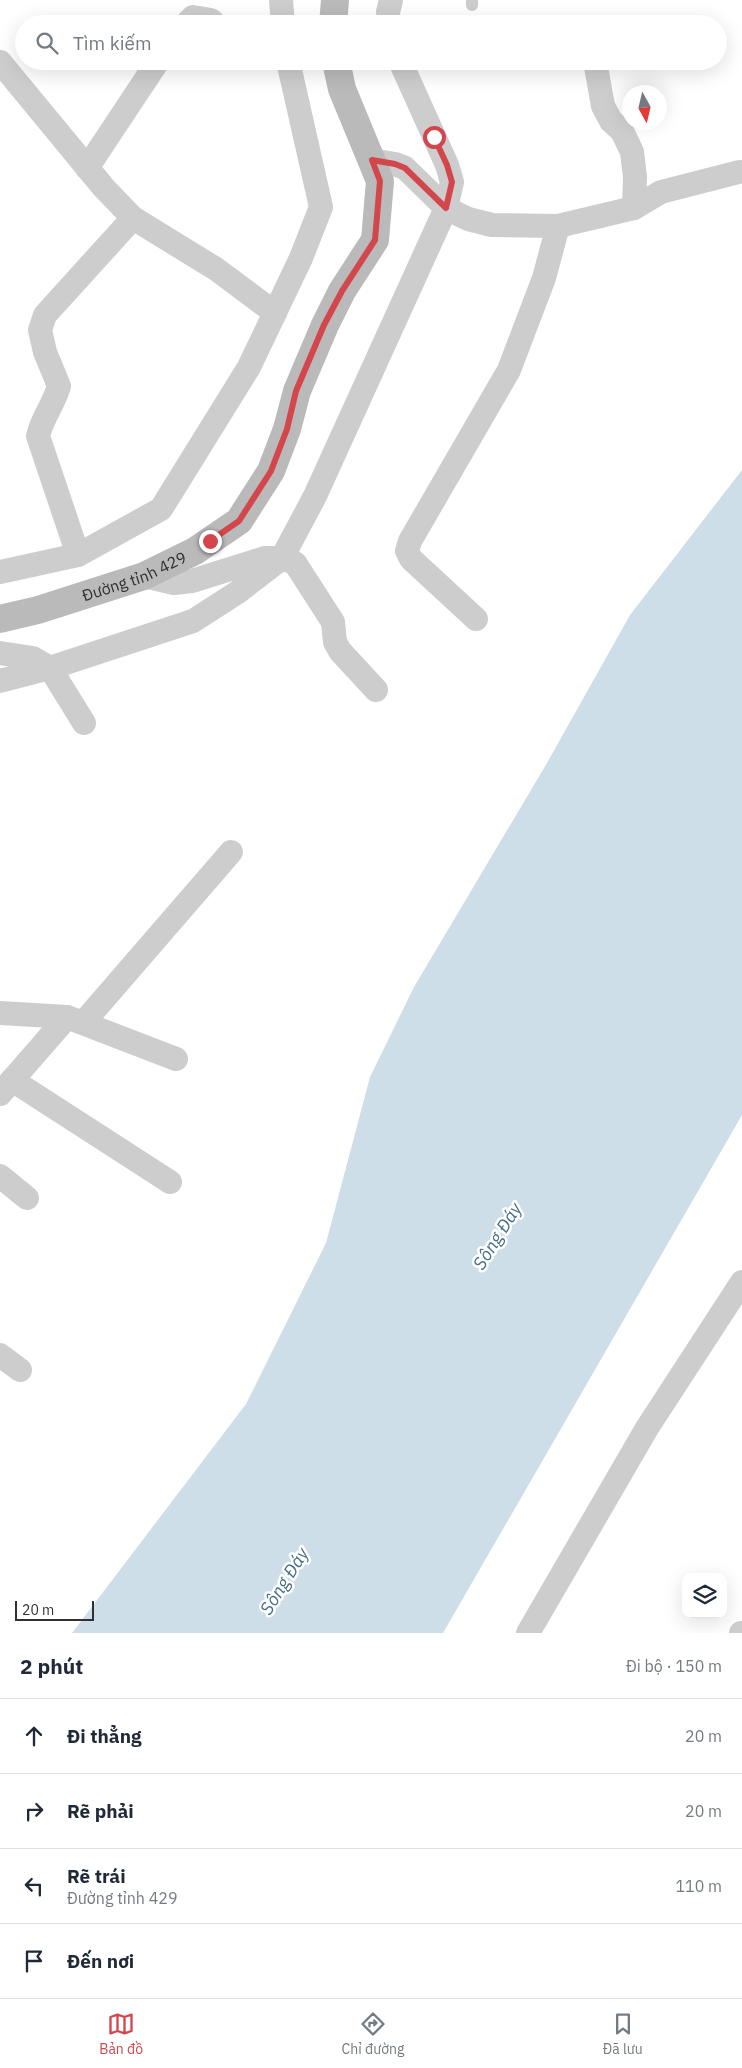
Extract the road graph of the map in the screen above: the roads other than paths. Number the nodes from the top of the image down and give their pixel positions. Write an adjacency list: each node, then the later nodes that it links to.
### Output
1 (281, 0): 4 (street)
2 (335, 0): 5 (main road)
3 (391, 0): 6 (street)
4 (282, 15)
5 (334, 15)
6 (388, 15)
7 (0, 62): 14 (street)
8 (152, 70): 14 (street)
9 (290, 70): 20 (street)
10 (338, 70): 13 (main road, Đường tỉnh 429)
11 (404, 70): 16 (street)
12 (597, 70): 17 (street)
13 (372, 160): 16 (street); 24 (main road, Đường tỉnh 429)
14 (87, 168): 18 (street)
15 (739, 172): 17 (street)
16 (446, 208): 19 (street); 22 (street)
17 (634, 208): 19 (street)
18 (133, 218): 20 (street); 21 (street)
19 (558, 226): 26 (street)
20 (275, 313): 21 (street)
21 (78, 555): 23 (street)
22 (282, 558): 24 (street); 28 (street); 30 (street)
23 (0, 572)
24 (144, 576): 25 (main road, Đường tỉnh 429)
25 (0, 619)
26 (476, 619)
27 (0, 654): 28 (street)
28 (50, 668): 29 (street); 31 (street)
29 (0, 681)
30 (376, 690)
31 (84, 723)
32 (231, 852): 34 (street)
33 (0, 1013): 34 (street)
34 (75, 1020): 35 (street); 36 (street)
35 (176, 1060)
36 (6, 1087): 38 (street)
37 (0, 1176): 39 (street)
38 (170, 1182)
39 (27, 1198)
40 (742, 1282): 43 (street)
41 (0, 1356): 42 (street)
42 (20, 1370)
43 (528, 1633)

